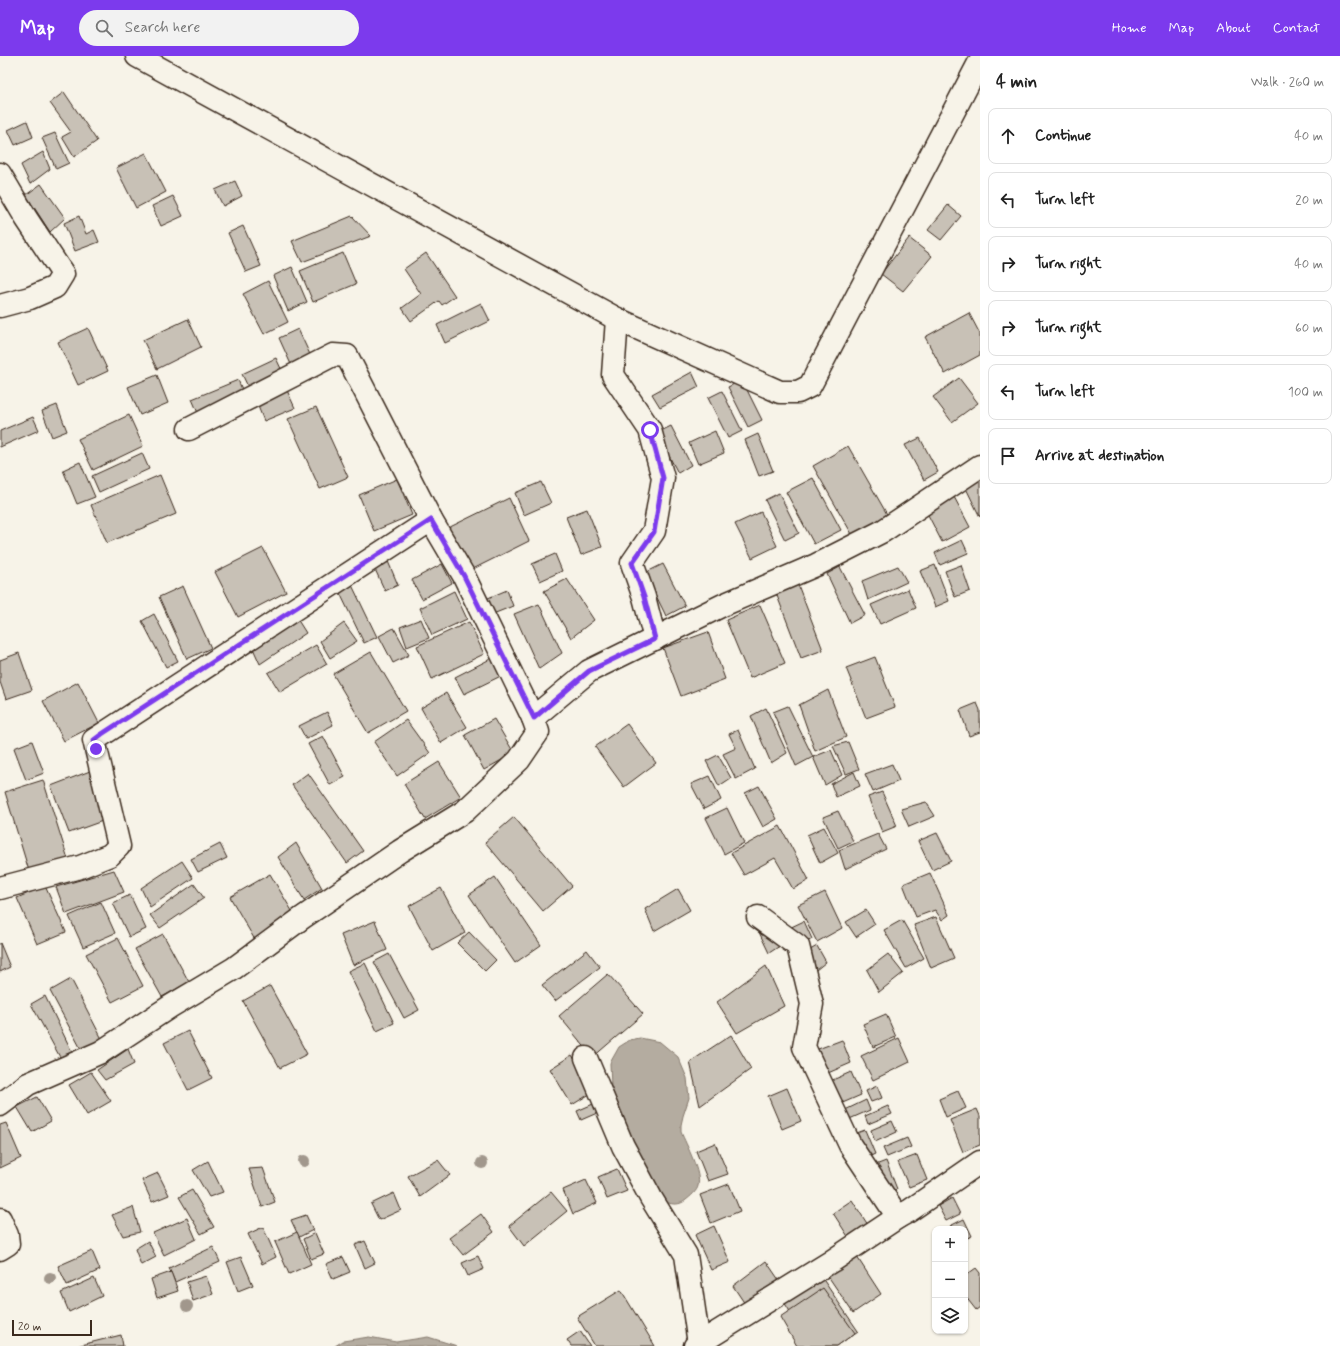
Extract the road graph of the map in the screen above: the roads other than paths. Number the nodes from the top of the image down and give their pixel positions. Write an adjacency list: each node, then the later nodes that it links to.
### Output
1 (137, 56): 5 (street)
2 (980, 61): 5 (street)
3 (0, 174): 4 (street)
4 (0, 306)
5 (617, 319): 9 (street)
6 (189, 429): 8 (street)
7 (980, 466): 9 (street)
8 (431, 520): 10 (street); 11 (street)
9 (655, 639): 10 (street)
10 (534, 718): 14 (street)
11 (0, 888)
12 (758, 917): 18 (street)
13 (586, 1058): 21 (street)
14 (0, 1105)
15 (980, 1162): 16 (street)
16 (960, 1176): 17 (street); 18 (street)
17 (980, 1184)
18 (898, 1217): 21 (street)
19 (0, 1219): 20 (street)
20 (0, 1249)
21 (697, 1345)

